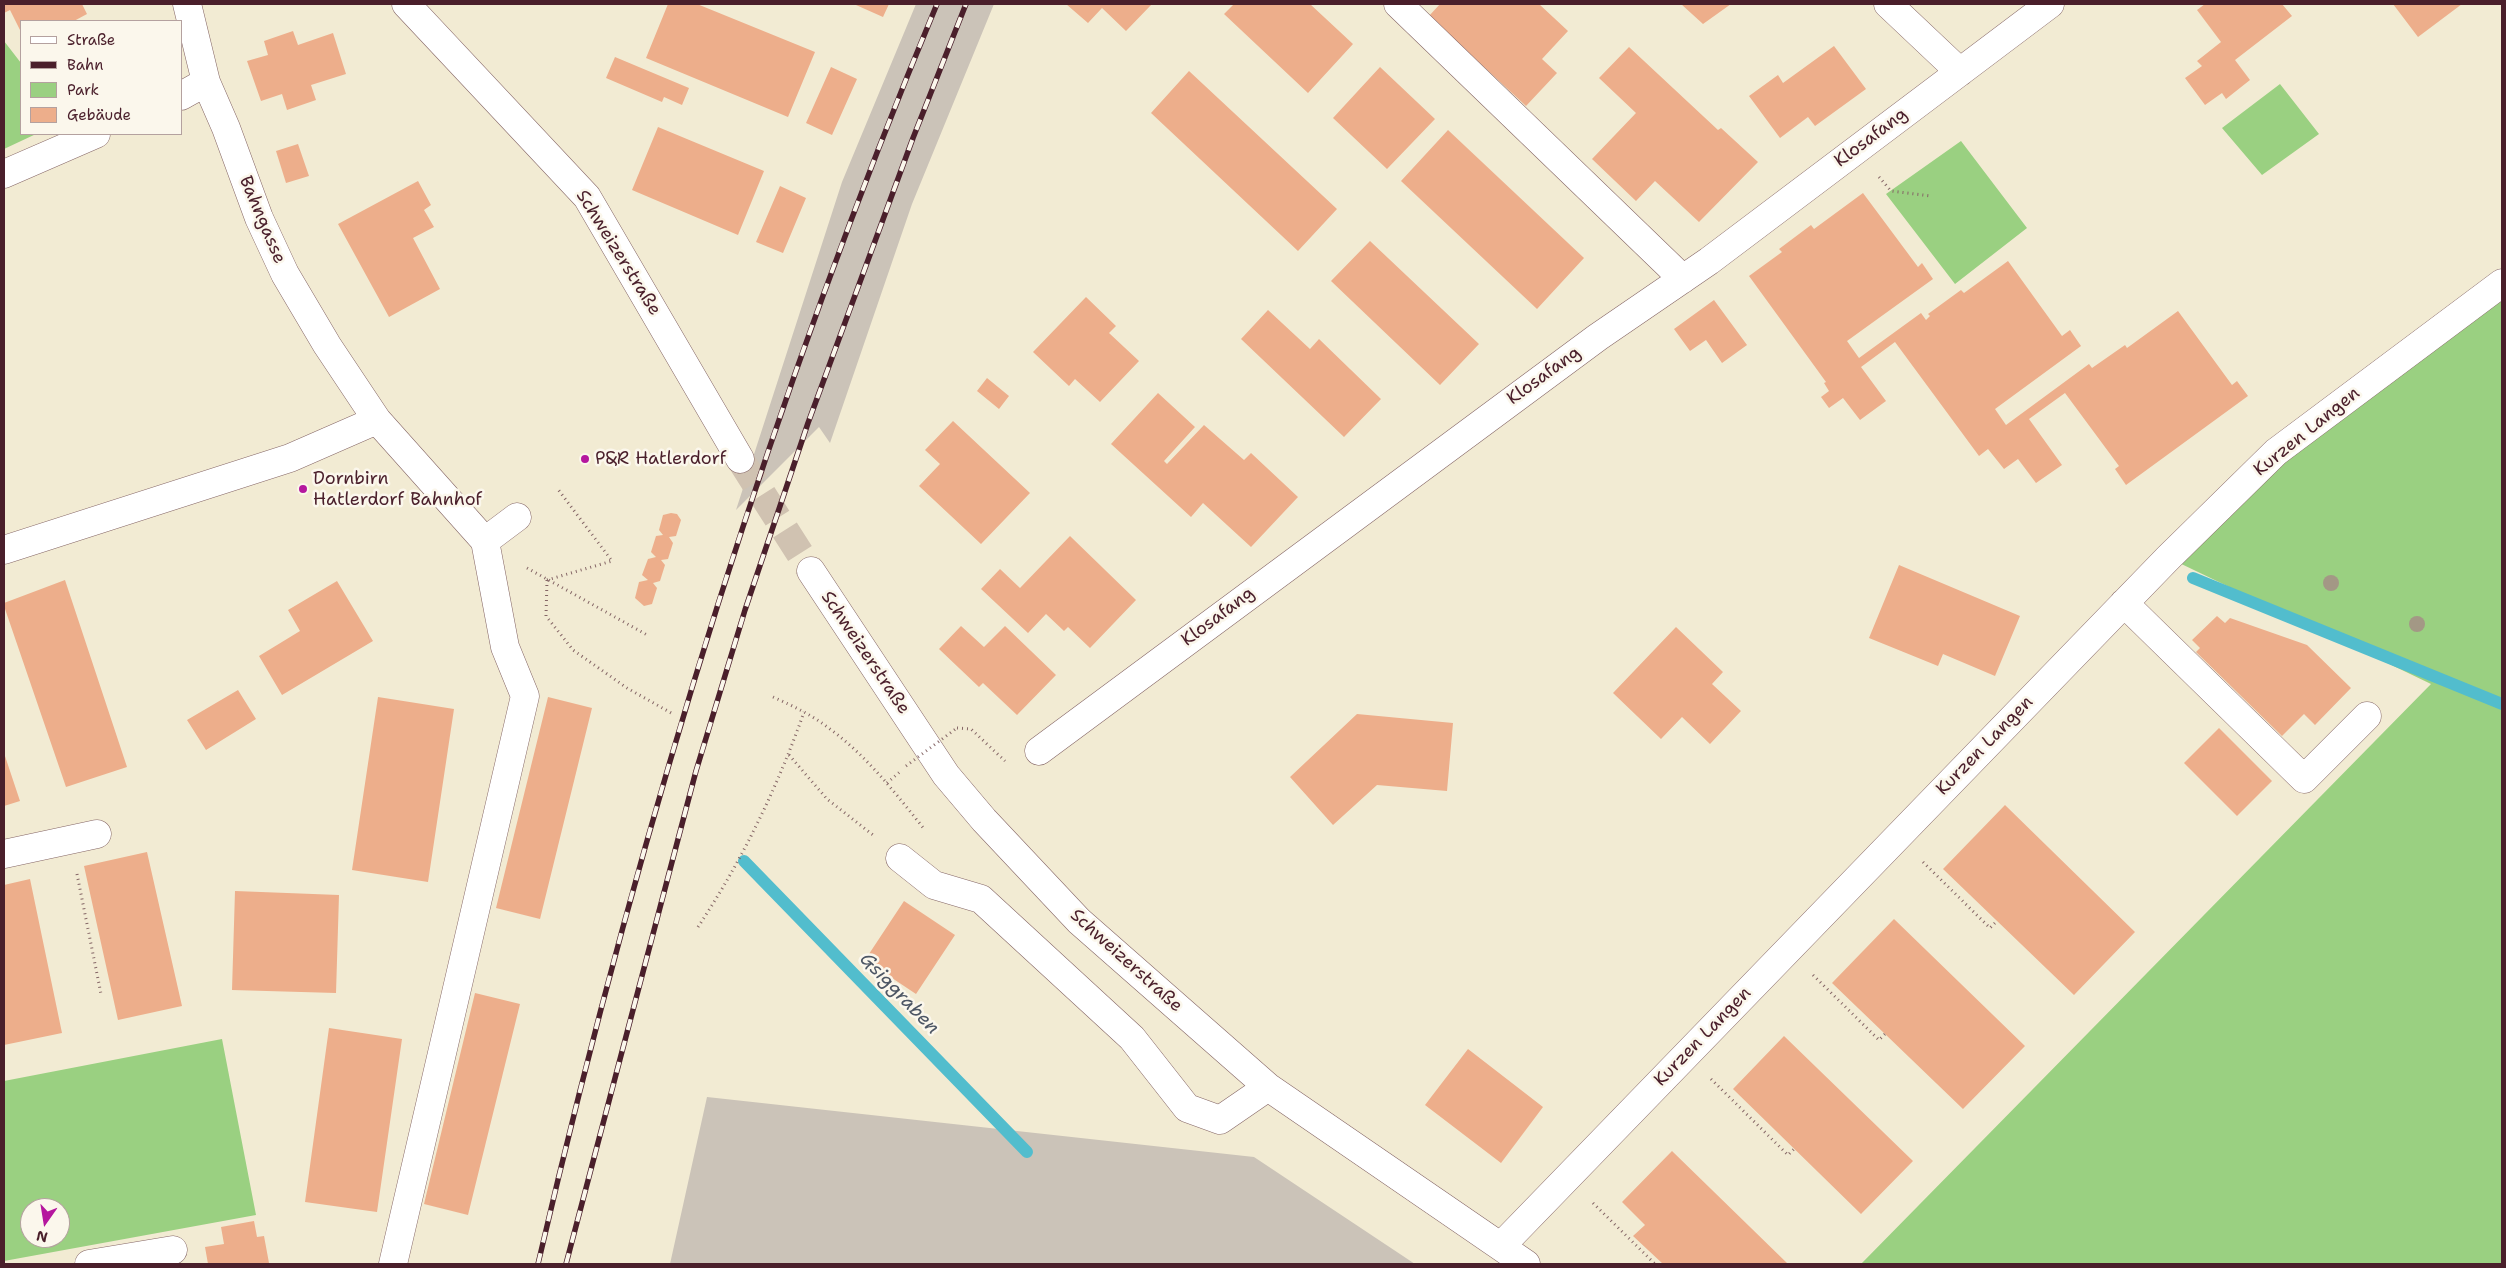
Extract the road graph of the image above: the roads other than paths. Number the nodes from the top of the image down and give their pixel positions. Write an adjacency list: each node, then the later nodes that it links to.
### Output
1 (187, 4): 7 (street, Bahngasse)
2 (406, 4): 14 (street, Schweizerstraße)
3 (1398, 4): 11 (street)
4 (1888, 4): 6 (street)
5 (2050, 4): 6 (street, Klosafang)
6 (1960, 72): 11 (street, Klosafang)
7 (206, 82): 8 (street); 13 (street, Bahngasse)
8 (182, 95)
9 (94, 135): 10 (street)
10 (4, 174)
11 (1682, 279): 21 (street, Klosafang)
12 (2502, 283): 19 (street, Kurzen Langen)
13 (377, 420): 16 (street, Bahngasse); 17 (street)
14 (740, 459)
15 (517, 517): 16 (street)
16 (485, 541): 29 (street)
17 (4, 550)
18 (811, 572): 25 (street, Schweizerstraße)
19 (2124, 603): 20 (street); 26 (street, Kurzen Langen)
20 (2367, 716)
21 (1038, 750)
22 (97, 834): 23 (street)
23 (4, 854)
24 (900, 858): 25 (street)
25 (1268, 1086): 26 (street, Schweizerstraße)
26 (1501, 1246): 30 (street, Schweizerstraße)
27 (173, 1250): 28 (street)
28 (89, 1264)
29 (393, 1264)
30 (1526, 1264)

